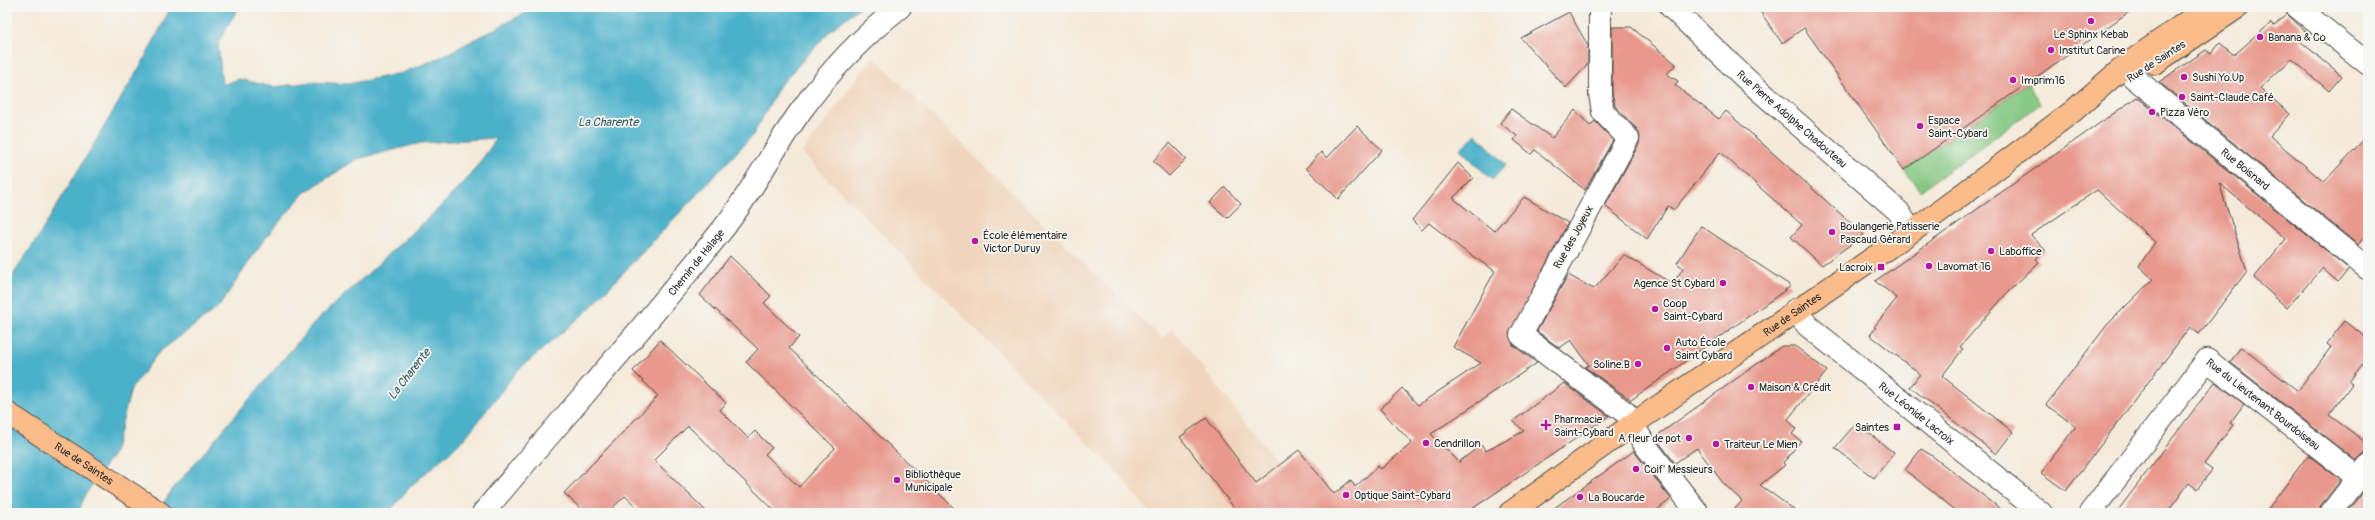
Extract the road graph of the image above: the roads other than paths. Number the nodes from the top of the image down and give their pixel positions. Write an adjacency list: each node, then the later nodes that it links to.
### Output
1 (900, 7): 16 (street, Chemin de Halage)
2 (1600, 7): 13 (street, Rue des Joyeux)
3 (1671, 7): 9 (street, Rue Pierre Adolphe Chadouteau)
4 (2208, 7): 8 (main road, Rue de Saintes)
5 (2238, 7): 8 (main road, Rue de Saintes)
6 (2297, 7): 7 (street)
7 (2368, 64)
8 (2130, 71): 9 (main road, Rue de Saintes); 10 (street, Rue Boisnard)
9 (1911, 231): 11 (main road, Rue de Saintes)
10 (2368, 269)
11 (1795, 310): 13 (main road, Rue de Saintes); 19 (street, Rue Léonide Lacroix)
12 (7, 413): 15 (main road, Rue de Saintes)
13 (1633, 424): 17 (main road, Rue de Saintes); 18 (street)
14 (2363, 472): 20 (street, Rue du Lieutenant Bourdoiseau); 21 (street, Rue du Lieutenant Bourdoiseau)
15 (160, 513)
16 (483, 513)
17 (1510, 513)
18 (1698, 513)
19 (2041, 513)
20 (2090, 513)
21 (2331, 513)

